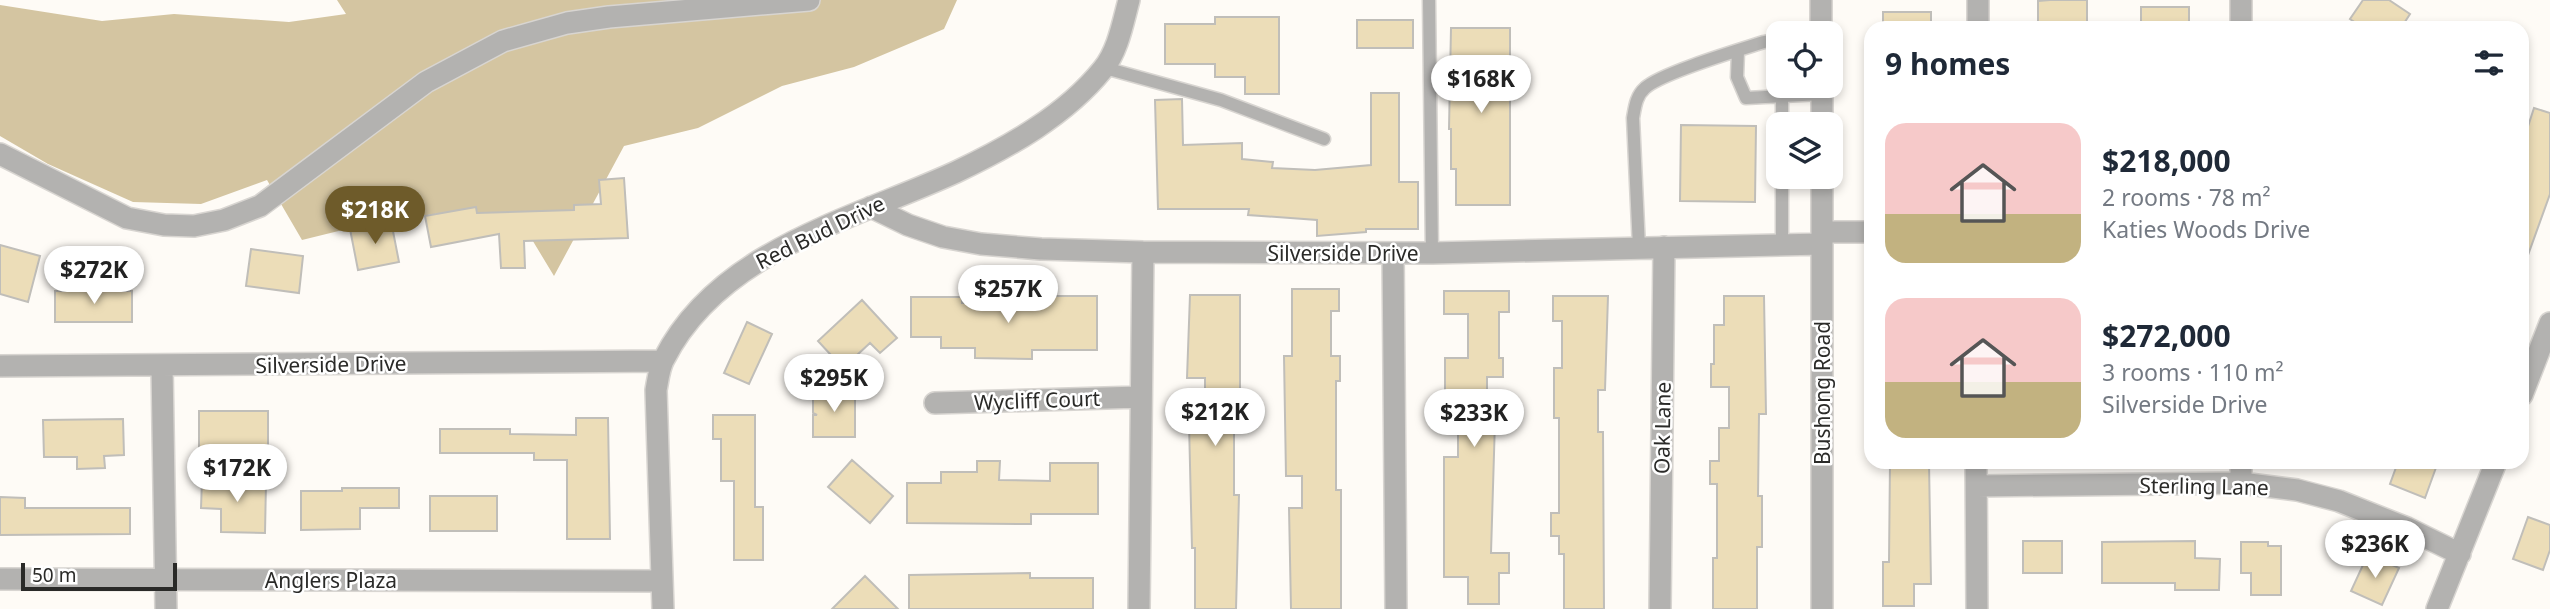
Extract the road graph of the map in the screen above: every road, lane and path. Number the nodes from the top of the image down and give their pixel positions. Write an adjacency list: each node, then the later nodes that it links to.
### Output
1 (809, 0): 15 (street)
2 (1129, 0): 12 (street, Red Bud Drive)
3 (1429, 0): 26 (lane)
4 (1821, 0): 7 (street)
5 (1978, 0): 8 (street)
6 (2241, 0): 9 (street)
7 (1820, 21)
8 (1978, 21)
9 (2241, 21)
10 (1766, 43): 11 (lane)
11 (1738, 51): 13 (lane); 23 (lane)
12 (1105, 68): 14 (lane); 18 (street, Red Bud Drive)
13 (1766, 97)
14 (1324, 139)
15 (0, 154)
16 (1782, 189): 21 (lane)
17 (1822, 189): 20 (street, Bushong Road)
18 (871, 207): 24 (street, Silverside Drive); 28 (street, Red Bud Drive)
19 (1864, 233): 20 (street, Silverside Drive)
20 (1822, 238): 21 (street, Silverside Drive); 47 (street, Bushong Road)
21 (1782, 245): 22 (street, Silverside Drive)
22 (1664, 247): 23 (street, Silverside Drive); 46 (street, Oak Lane)
23 (1639, 248): 26 (street, Silverside Drive)
24 (1143, 252): 25 (street, Silverside Drive); 32 (street)
25 (1393, 253): 26 (street, Silverside Drive); 45 (street)
26 (1432, 253)
27 (2550, 323): 31 (street)
28 (663, 361): 30 (street, Silverside Drive); 41 (street, Red Bud Drive)
29 (0, 366): 30 (street, Silverside Drive)
30 (162, 366): 40 (street)
31 (2529, 377)
32 (1140, 397): 33 (street, Wycliff Court); 44 (street)
33 (935, 403)
34 (1976, 469): 37 (street)
35 (2493, 469): 38 (street)
36 (2241, 473): 37 (street, Sterling Lane); 38 (street, Sterling Lane)
37 (1976, 486): 48 (street)
38 (2460, 554): 49 (street)
39 (0, 579): 40 (street, Anglers Plaza)
40 (165, 580): 41 (street, Anglers Plaza); 42 (street)
41 (662, 581): 43 (street, Red Bud Drive)
42 (166, 609)
43 (663, 609)
44 (1139, 609)
45 (1396, 609)
46 (1660, 609)
47 (1822, 609)
48 (1977, 609)
49 (2437, 609)

